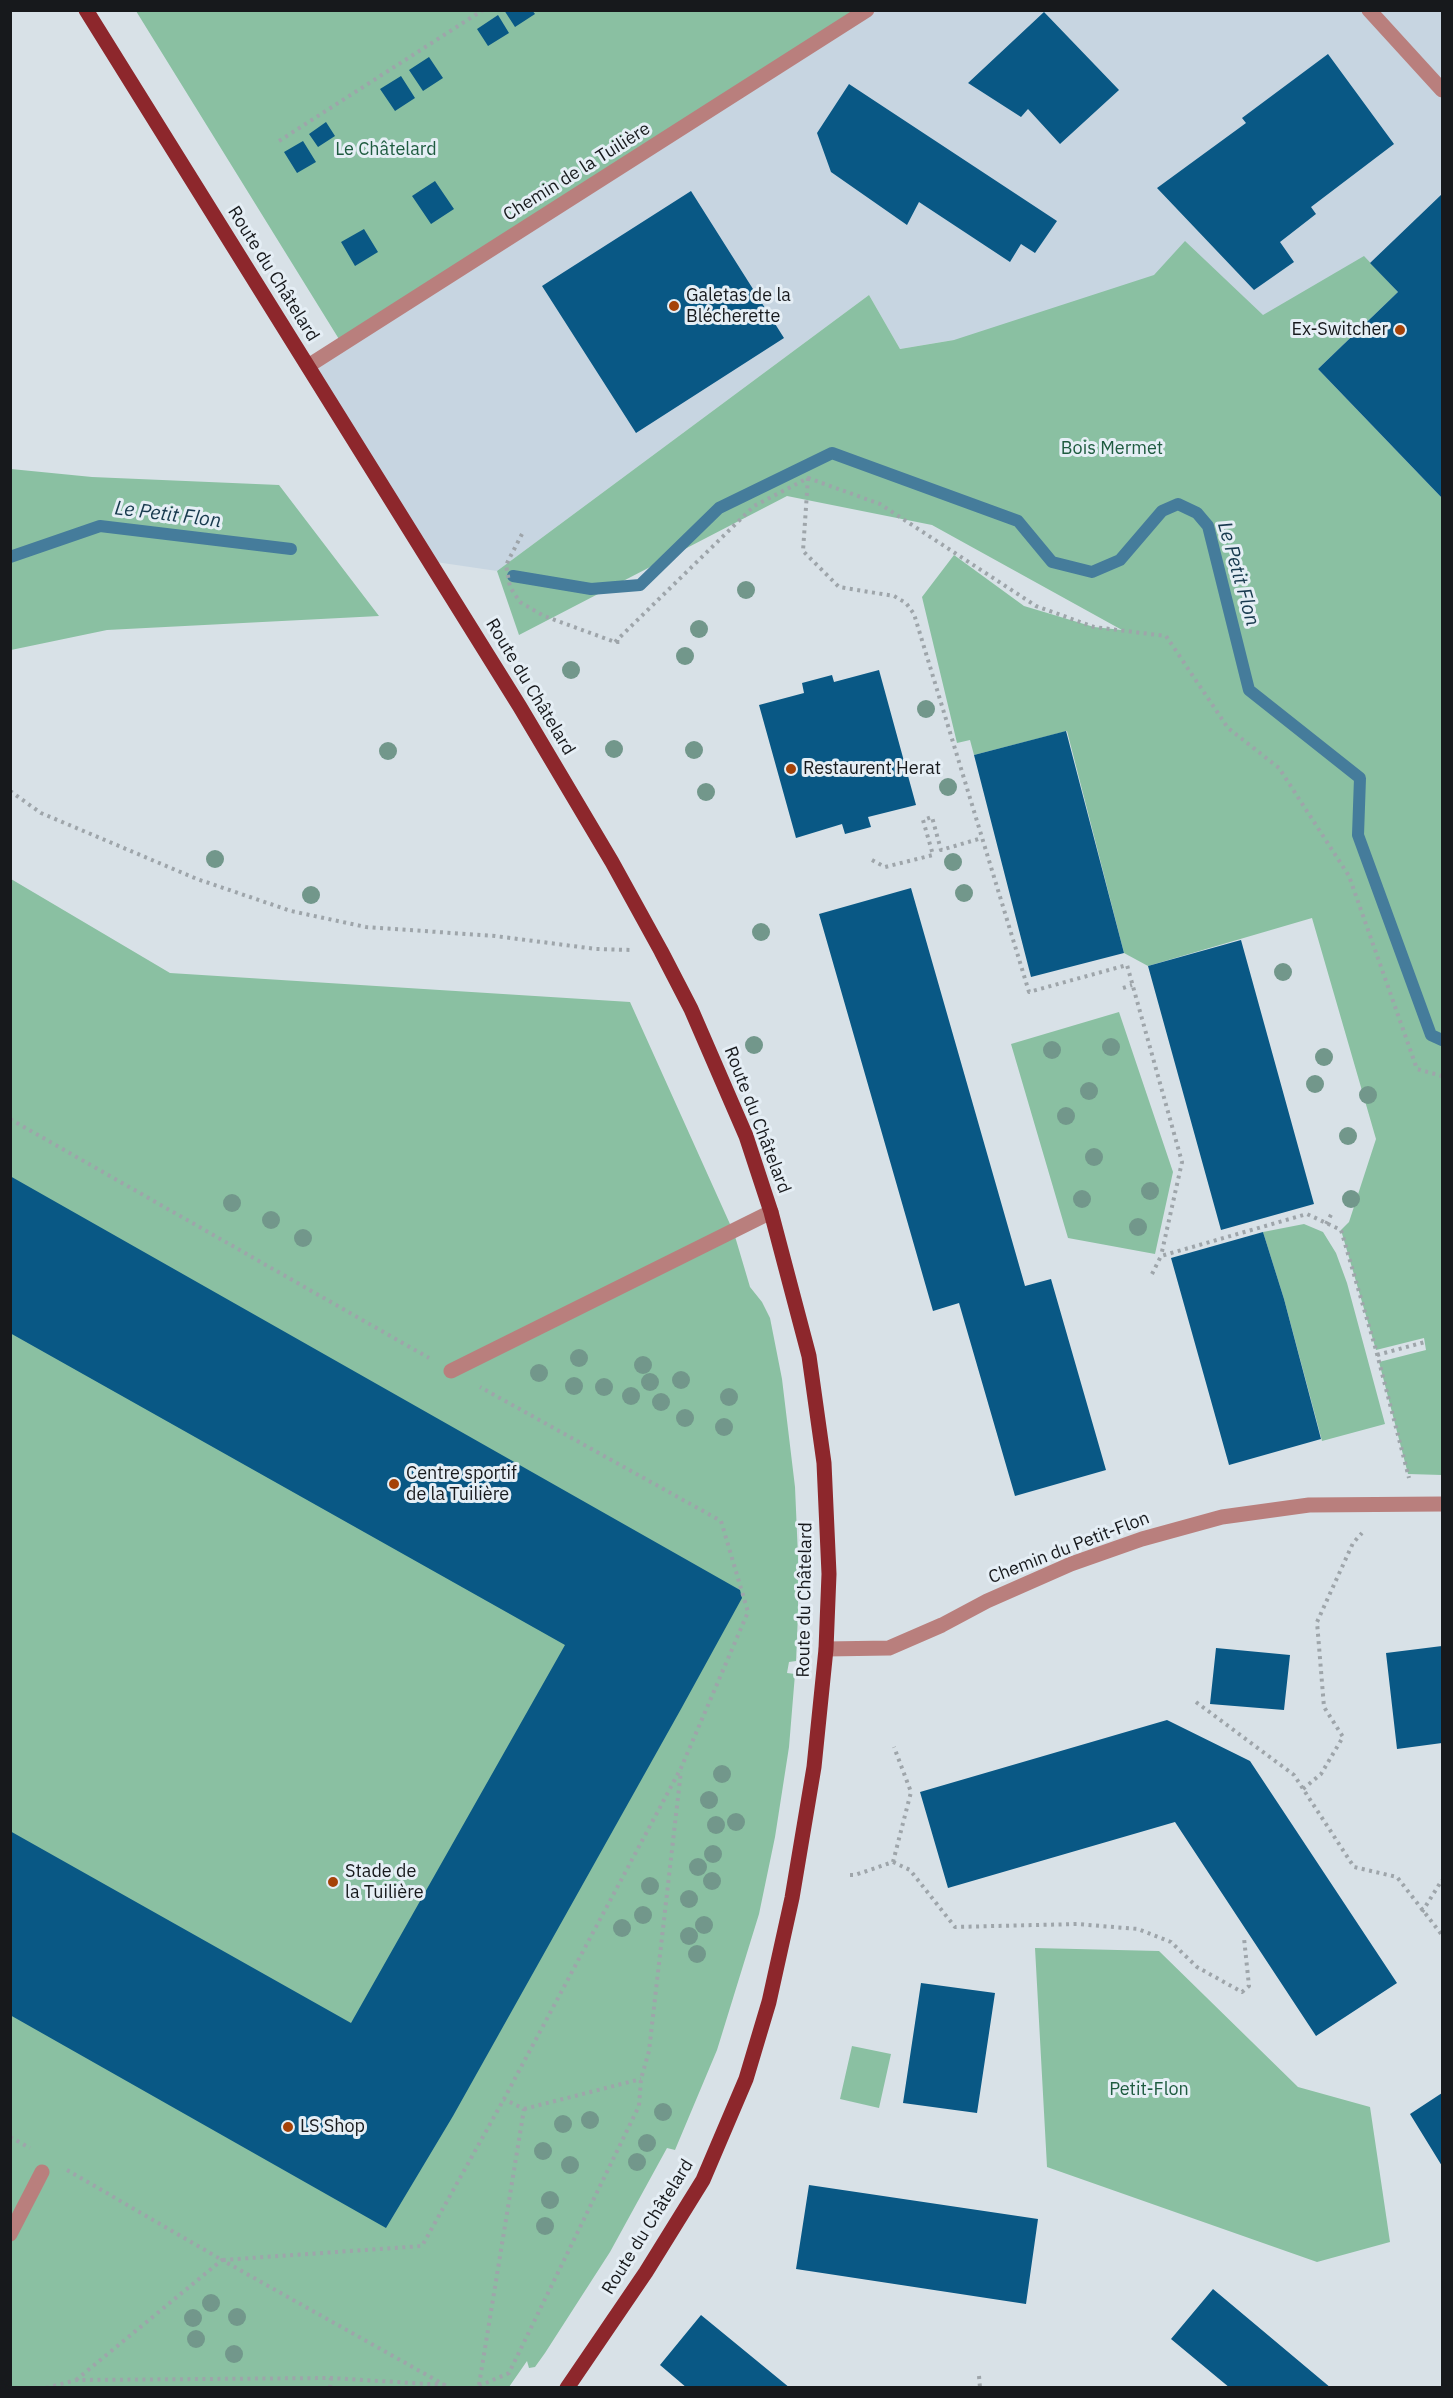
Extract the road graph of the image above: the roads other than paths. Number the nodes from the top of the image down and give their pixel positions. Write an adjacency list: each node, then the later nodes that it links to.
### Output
1 (86, 10): 5 (main road, Route du Châtelard)
2 (867, 10): 5 (street, Chemin de la Tuilière)
3 (1369, 10): 4 (street)
4 (1443, 90)
5 (308, 366): 6 (main road, Route du Châtelard)
6 (771, 1212): 7 (street); 9 (main road, Route du Châtelard)
7 (452, 1371)
8 (1443, 1504): 9 (street, Chemin du Petit-Flon)
9 (826, 1649): 12 (main road, Route du Châtelard)
10 (42, 2172): 11 (street)
11 (10, 2234)
12 (567, 2388)

